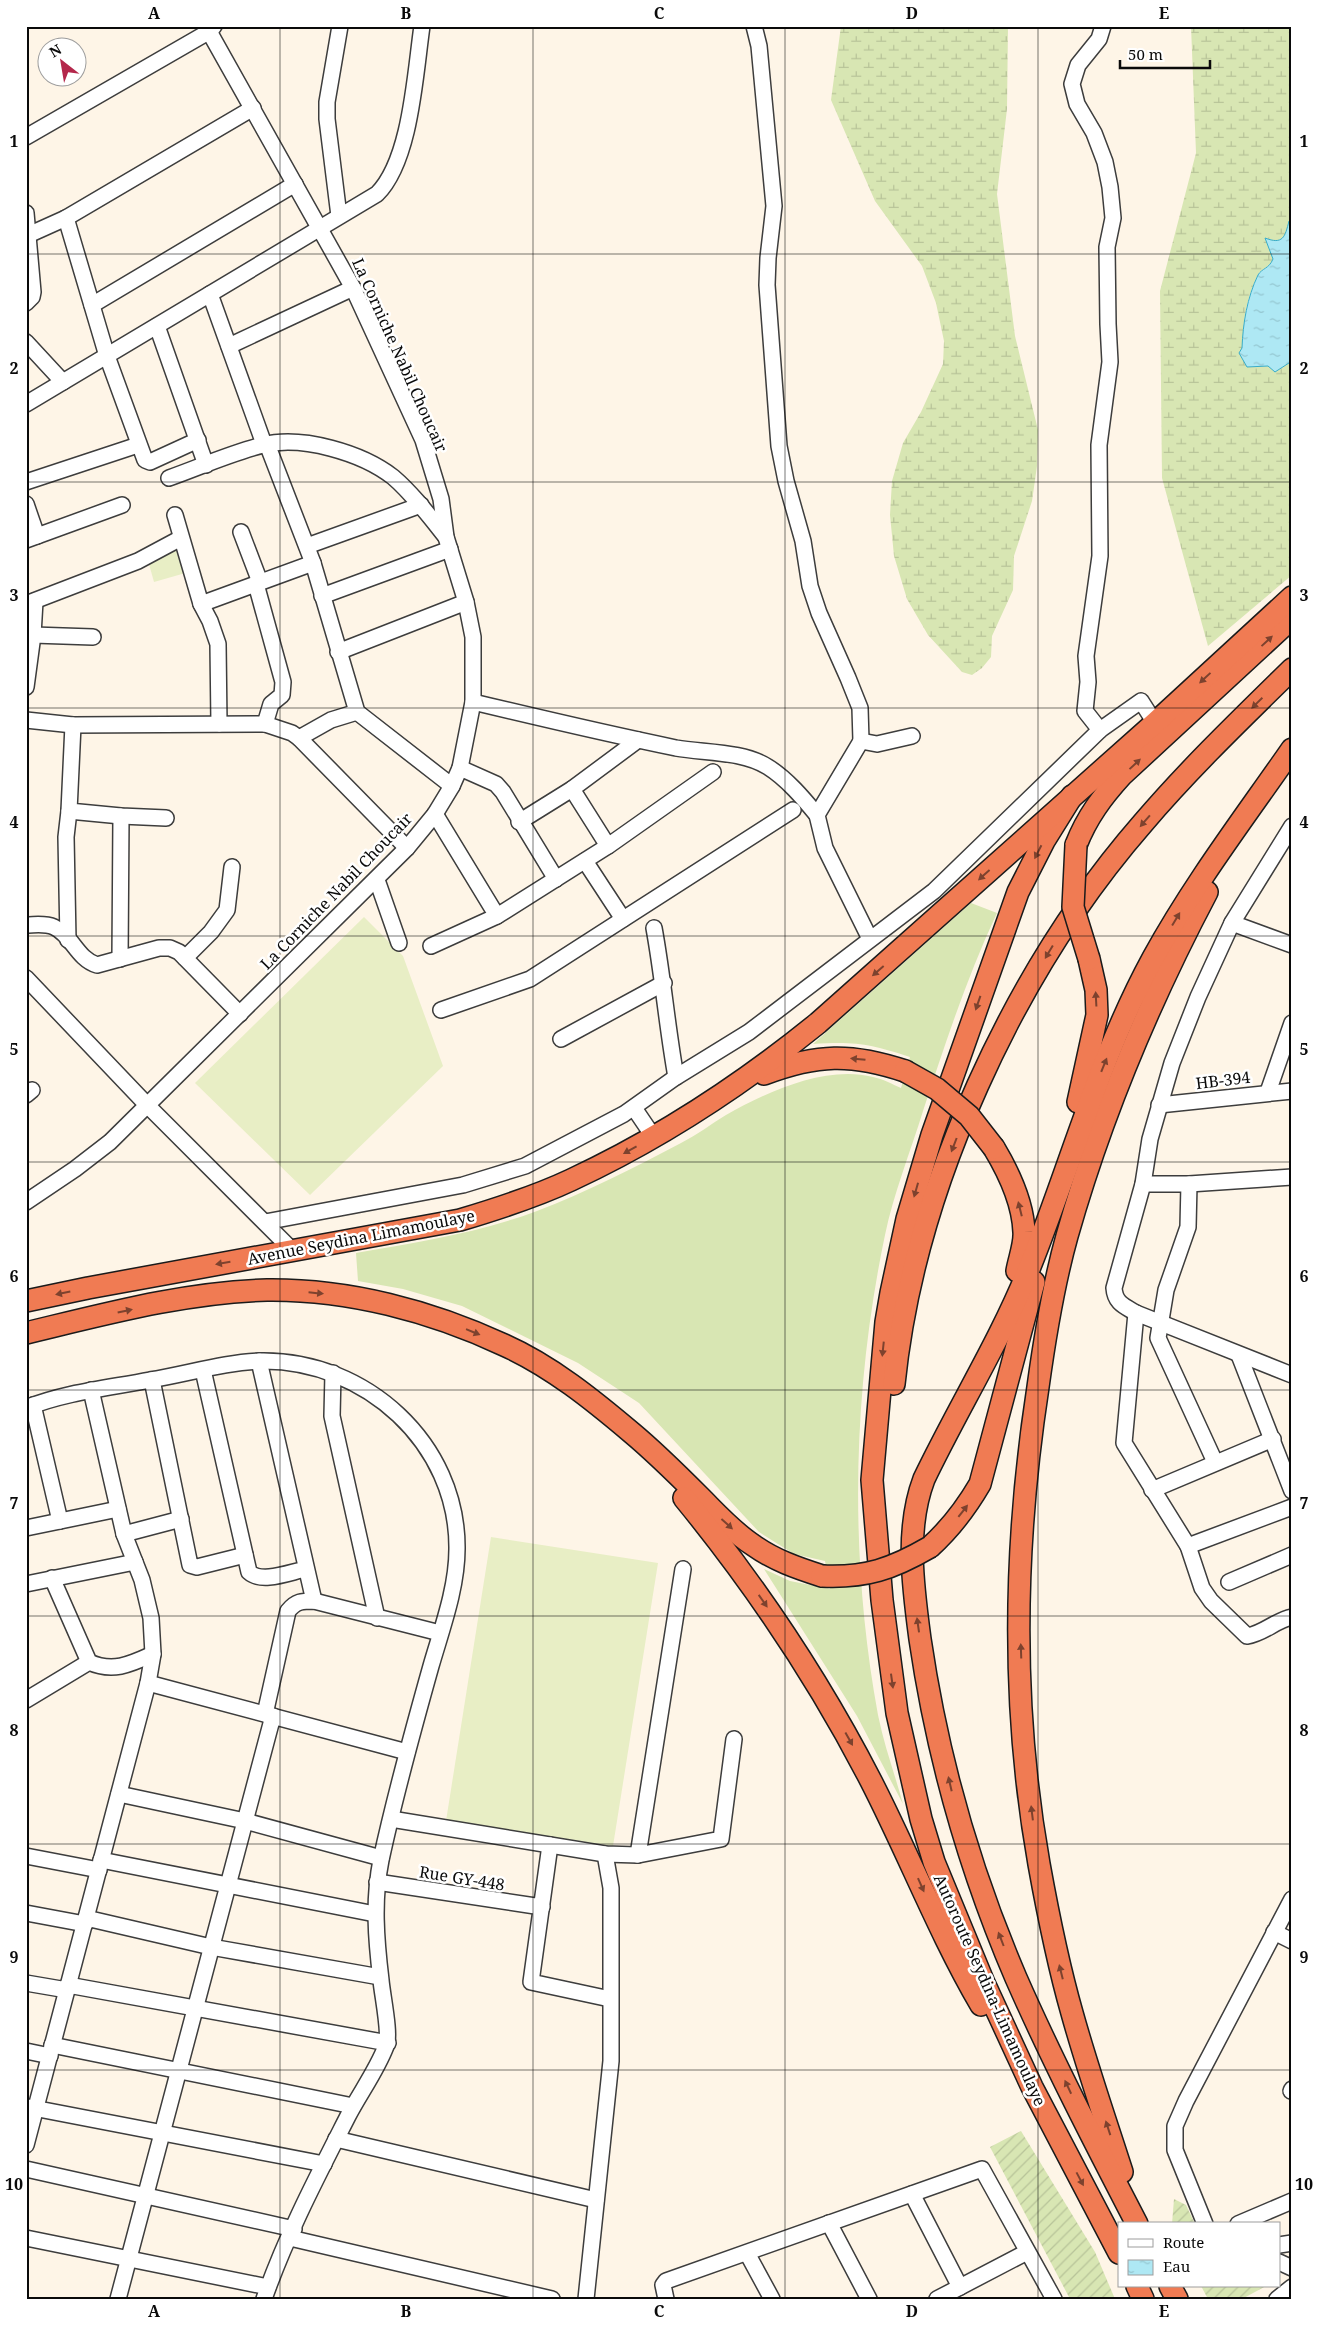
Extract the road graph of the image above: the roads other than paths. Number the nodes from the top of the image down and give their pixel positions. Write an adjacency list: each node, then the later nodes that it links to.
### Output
1 (340, 26): 10 (street)
2 (422, 26): 10 (street)
3 (754, 26): 63 (street)
4 (1103, 26): 59 (street)
5 (210, 28): 6 (street, La Corniche Nabil Choucair); 7 (street)
6 (253, 108): 8 (street, La Corniche Nabil Choucair); 11 (street)
7 (26, 137)
8 (295, 184): 12 (street, La Corniche Nabil Choucair); 17 (street)
9 (26, 213): 13 (street)
10 (339, 216): 12 (street)
11 (66, 218): 13 (street); 17 (street)
12 (319, 228): 14 (street, La Corniche Nabil Choucair); 15 (street)
13 (27, 236): 16 (street)
14 (353, 288): 20 (street); 37 (street, La Corniche Nabil Choucair)
15 (210, 294): 18 (street); 20 (street)
16 (26, 303)
17 (92, 305): 21 (street)
18 (157, 326): 21 (street); 24 (street)
19 (26, 342): 22 (street)
20 (228, 346): 25 (street)
21 (107, 356): 22 (street); 26 (street)
22 (63, 382): 23 (street)
23 (26, 404)
24 (198, 440): 26 (street); 27 (street)
25 (266, 444): 27 (street); 32 (street); 38 (street)
26 (138, 445): 29 (street)
27 (206, 465): 28 (street)
28 (169, 478)
29 (26, 482)
30 (26, 504): 35 (street)
31 (122, 505): 35 (street)
32 (420, 505): 37 (street); 38 (street)
33 (175, 515): 36 (street)
34 (241, 532): 40 (street)
35 (32, 538)
36 (181, 538): 43 (street); 45 (street)
37 (448, 543): 41 (street); 44 (street, La Corniche Nabil Choucair)
38 (307, 546): 39 (street)
39 (313, 563): 40 (street); 41 (street)
40 (258, 583): 45 (street); 57 (street)
41 (322, 596): 49 (street)
42 (1292, 597): 55 (highway, Avenue Seydina Limamoulaye, one-way to 55)
43 (31, 602): 47 (street)
44 (466, 602): 49 (street); 52 (street, La Corniche Nabil Choucair)
45 (201, 604): 56 (street)
46 (1292, 618): 115 (highway, one-way to 46, bridge)
47 (33, 635): 48 (street); 51 (street)
48 (93, 637)
49 (338, 652): 53 (street)
50 (1292, 670): 144 (highway, one-way to 144)
51 (26, 688)
52 (473, 702): 62 (street); 65 (street, La Corniche Nabil Choucair)
53 (357, 712): 61 (street); 68 (street)
54 (26, 720): 58 (street)
55 (1155, 723): 59 (street); 70 (highway, Avenue Seydina Limamoulaye)
56 (219, 724): 57 (street); 58 (street)
57 (265, 724): 61 (street)
58 (73, 725): 72 (street)
59 (1100, 730): 90 (street)
60 (912, 736): 63 (street)
61 (299, 738): 80 (street)
62 (638, 740): 69 (street); 74 (street)
63 (861, 741): 74 (street)
64 (1292, 749): 67 (highway)
65 (460, 768): 68 (street, La Corniche Nabil Choucair); 77 (street)
66 (713, 772): 79 (street)
67 (1274, 774): 115 (highway, one-way to 67); 205 (highway, one-way to 67)
68 (452, 786): 73 (street, La Corniche Nabil Choucair)
69 (572, 789): 77 (street); 79 (street)
70 (1072, 796): 108 (highway, Avenue Seydina Limamoulaye, one-way to 108); 144 (highway, one-way to 144)
71 (793, 810): 86 (street)
72 (69, 811): 75 (street); 91 (street)
73 (435, 814): 80 (street, La Corniche Nabil Choucair); 85 (street)
74 (817, 815): 90 (street)
75 (122, 816): 76 (street); 96 (street)
76 (166, 818)
77 (520, 822): 84 (street)
78 (1292, 826): 87 (street)
79 (608, 846): 81 (street)
80 (407, 848): 83 (street, La Corniche Nabil Choucair)
81 (585, 861): 84 (street); 86 (street)
82 (232, 867): 95 (street)
83 (377, 880): 92 (street); 100 (street, La Corniche Nabil Choucair)
84 (556, 880): 85 (street)
85 (497, 916): 94 (street)
86 (623, 919): 99 (street)
87 (1232, 923): 93 (street); 106 (street)
88 (26, 925): 91 (street)
89 (654, 928): 98 (street)
90 (870, 939): 103 (street)
91 (68, 940): 96 (street)
92 (399, 943)
93 (1292, 945)
94 (431, 946)
95 (185, 958): 96 (street); 100 (street)
96 (120, 959)
97 (26, 978): 107 (street)
98 (664, 983): 102 (street); 103 (street)
99 (441, 1010)
100 (240, 1014): 107 (street, La Corniche Nabil Choucair)
101 (1292, 1023): 105 (street)
102 (561, 1039)
103 (676, 1077): 109 (street)
104 (1292, 1091): 105 (street, HB-394)
105 (1268, 1092): 106 (street, HB-394)
106 (1159, 1105): 112 (street)
107 (148, 1106): 114 (street, La Corniche Nabil Choucair); 116 (street)
108 (702, 1107): 110 (highway, Avenue Seydina Limamoulaye); 117 (highway, one-way to 108, bridge)
109 (634, 1108): 110 (street); 116 (street)
110 (653, 1136): 118 (highway, Avenue Seydina Limamoulaye, one-way to 118)
111 (1292, 1177): 113 (street)
112 (1143, 1184): 113 (street); 121 (street)
113 (1189, 1184): 122 (street)
114 (26, 1202)
115 (1051, 1209): 119 (highway)
116 (265, 1222): 118 (street)
117 (1024, 1234): 119 (highway); 124 (highway)
118 (293, 1251): 120 (highway, Avenue Seydina Limamoulaye, one-way to 120)
119 (1032, 1275): 124 (highway); 133 (highway, one-way to 119, bridge)
120 (26, 1301)
121 (1136, 1313): 122 (street); 136 (street)
122 (1159, 1324): 125 (street); 135 (street)
123 (26, 1333): 133 (highway, Avenue Seydina Limamoulaye, one-way to 133)
124 (995, 1340): 206 (highway, one-way to 124)
125 (1239, 1355): 129 (street); 134 (street)
126 (259, 1361): 127 (street); 128 (street); 150 (street)
127 (204, 1370): 130 (street); 146 (street)
128 (333, 1373): 156 (street); 157 (street)
129 (1292, 1375)
130 (152, 1380): 131 (street); 140 (street)
131 (91, 1390): 132 (street); 139 (street)
132 (30, 1406): 141 (street)
133 (629, 1430): 193 (highway, one-way to 193)
134 (1273, 1439): 135 (street); 137 (street)
135 (1215, 1462): 136 (street)
136 (1152, 1490): 145 (street)
137 (1292, 1491)
138 (1292, 1507): 145 (street)
139 (118, 1509): 141 (street); 143 (street)
140 (181, 1520): 143 (street); 146 (street)
141 (60, 1521): 142 (street)
142 (26, 1528)
143 (124, 1534): 148 (street)
144 (879, 1546): 193 (highway, Autoroute Seydina-Limamoulaye, one-way to 193)
145 (1188, 1546): 155 (street)
146 (245, 1554): 150 (street)
147 (1292, 1555): 152 (street)
148 (135, 1562): 151 (street); 158 (street)
149 (683, 1568): 170 (street)
150 (306, 1570): 154 (street)
151 (52, 1578): 153 (street); 159 (street)
152 (1229, 1582)
153 (26, 1584)
154 (314, 1601): 156 (street); 162 (street)
155 (1292, 1617)
156 (377, 1618): 157 (street)
157 (440, 1633): 164 (street)
158 (153, 1654): 159 (street); 160 (street)
159 (89, 1662): 161 (street)
160 (148, 1683): 162 (street); 165 (street)
161 (26, 1700)
162 (269, 1715): 164 (street); 167 (street)
163 (734, 1740): 170 (street)
164 (407, 1752): 166 (street)
165 (119, 1794): 167 (street); 173 (street)
166 (391, 1819): 168 (street); 172 (street)
167 (245, 1821): 172 (street); 175 (street)
168 (550, 1845): 169 (street); 177 (street)
169 (606, 1854): 170 (street); 187 (street)
170 (638, 1855)
171 (26, 1856): 173 (street)
172 (382, 1858): 174 (street)
173 (100, 1865): 175 (street); 180 (street)
174 (377, 1882): 177 (street, Rue GY-448); 179 (street)
175 (228, 1886): 179 (street); 183 (street)
176 (1292, 1899): 181 (street)
177 (542, 1908): 187 (street)
178 (26, 1913): 180 (street)
179 (375, 1914): 184 (street)
180 (85, 1921): 183 (street); 186 (street)
181 (1274, 1932): 182 (street); 207 (street)
182 (1292, 1941)
183 (212, 1947): 184 (street); 188 (street)
184 (380, 1977): 189 (street)
185 (26, 1983): 186 (street)
186 (68, 1987): 188 (street); 190 (street)
187 (610, 1999): 203 (street)
188 (196, 2008): 189 (street); 192 (street)
189 (388, 2043): 194 (street)
190 (51, 2050): 191 (street); 192 (street); 195 (street)
191 (26, 2051)
192 (179, 2071): 194 (street); 196 (street)
193 (1032, 2087): 212 (highway, Autoroute Seydina-Limamoulaye, one-way to 212)
194 (354, 2106): 197 (street)
195 (31, 2108): 196 (street); 198 (street)
196 (162, 2133): 199 (street); 202 (street)
197 (336, 2139): 199 (street); 203 (street)
198 (26, 2144)
199 (324, 2164): 210 (street)
200 (26, 2169): 202 (street)
201 (912, 2194): 209 (street); 213 (street); 218 (street)
202 (146, 2196): 210 (street); 215 (street)
203 (596, 2200): 223 (street)
204 (1292, 2201): 208 (street)
205 (1138, 2222)
206 (1138, 2222)
207 (1204, 2222)
208 (1243, 2222)
209 (829, 2223): 214 (street); 226 (street)
210 (292, 2234): 220 (street); 222 (street)
211 (26, 2238): 215 (street)
212 (1118, 2251)
213 (1027, 2252): 218 (street); 228 (street)
214 (747, 2253): 224 (street); 225 (street)
215 (129, 2259): 220 (street); 221 (street)
216 (1280, 2262): 217 (street)
217 (1292, 2268)
218 (960, 2287): 227 (street)
219 (1292, 2287): 229 (street)
220 (266, 2293)
221 (118, 2299)
222 (552, 2299)
223 (586, 2299)
224 (666, 2299)
225 (772, 2299)
226 (869, 2299)
227 (937, 2299)
228 (1054, 2299)
229 (1277, 2299)

